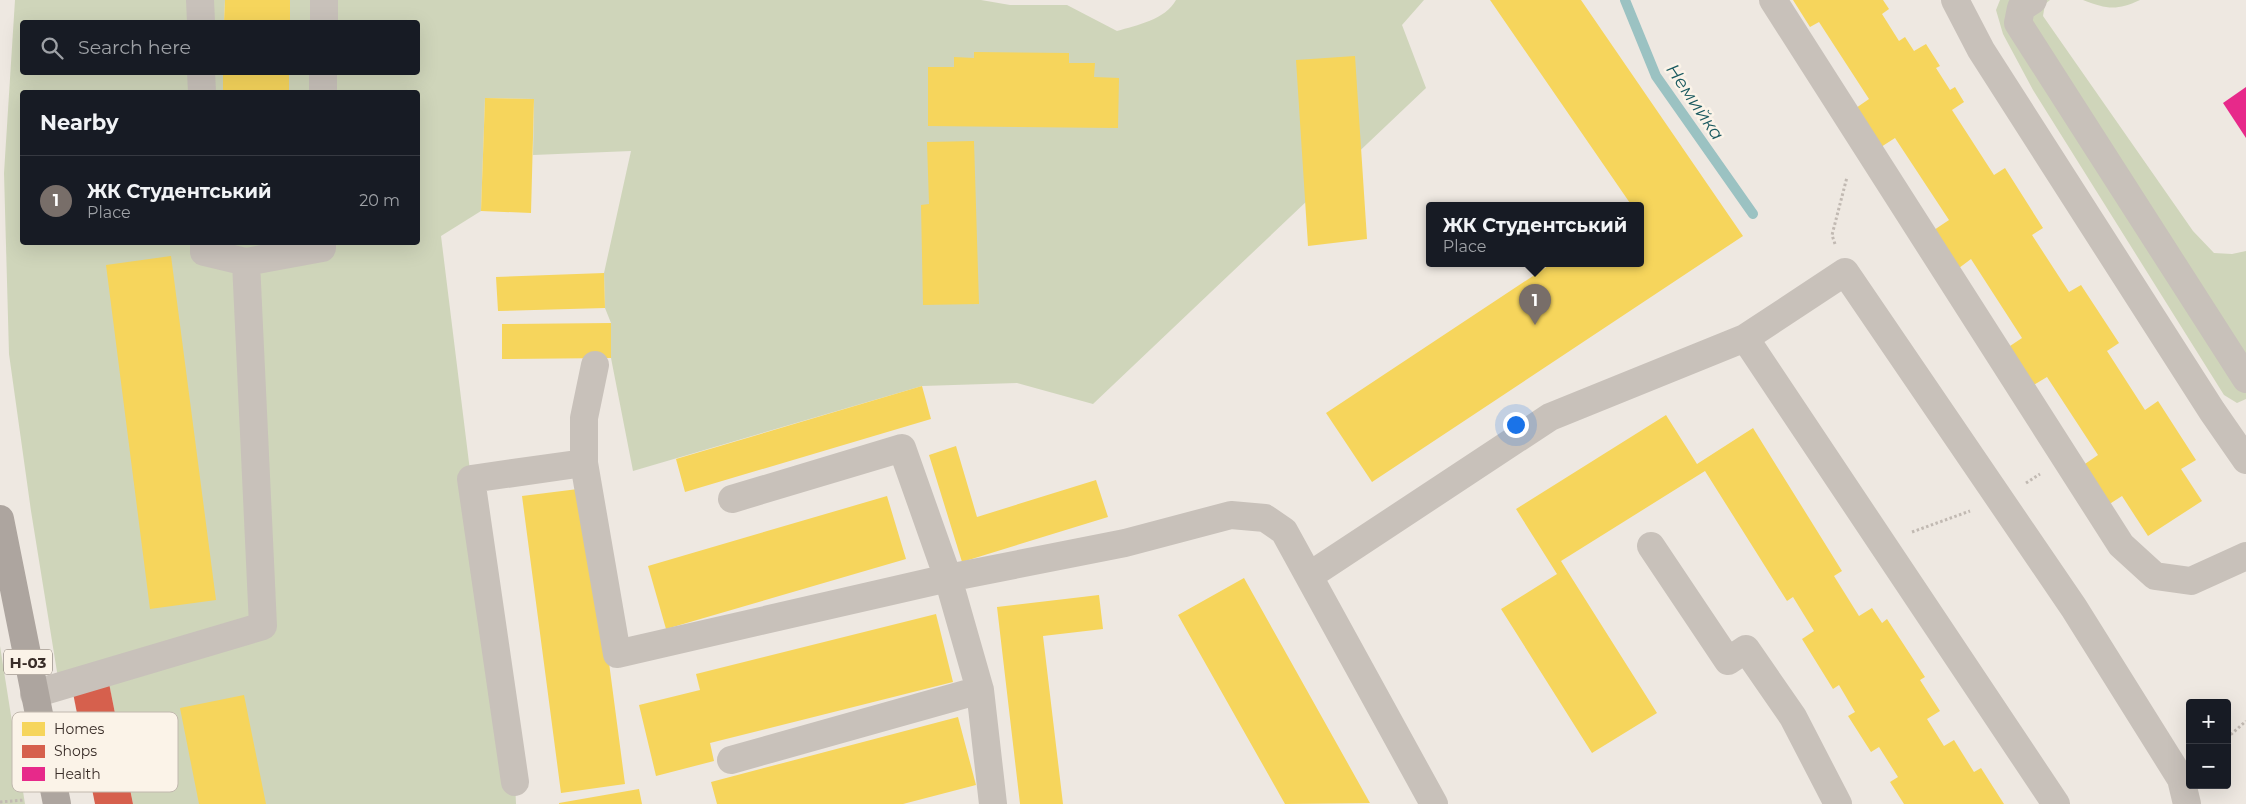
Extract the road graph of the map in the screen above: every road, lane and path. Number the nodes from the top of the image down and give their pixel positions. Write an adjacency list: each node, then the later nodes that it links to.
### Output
1 (200, 0): 6 (lane)
2 (324, 0): 7 (lane)
3 (1773, 0): 12 (lane)
4 (1955, 0): 20 (lane)
5 (2033, 0): 19 (lane)
6 (200, 20)
7 (324, 20)
8 (201, 75): 10 (lane)
9 (323, 75): 11 (lane)
10 (202, 90)
11 (323, 90)
12 (1858, 133): 16 (path); 25 (lane)
13 (204, 245): 15 (lane)
14 (322, 245): 15 (lane)
15 (246, 262): 29 (lane)
16 (1845, 272): 17 (lane); 41 (lane)
17 (1745, 338): 26 (lane); 40 (lane)
18 (595, 365): 21 (lane)
19 (2246, 379)
20 (2246, 460)
21 (584, 463): 27 (lane); 34 (lane)
22 (732, 499): 27 (lane)
23 (0, 519): 29 (main road, Н-03)
24 (1651, 546): 39 (lane)
25 (2246, 556)
26 (1309, 576): 27 (lane); 38 (lane)
27 (948, 578): 28 (lane)
28 (980, 690): 33 (lane); 37 (lane)
29 (34, 694): 30 (main road, Н-03)
30 (38, 712)
31 (2246, 721): 32 (path)
32 (2231, 734)
33 (730, 760)
34 (515, 782)
35 (24, 800): 36 (path)
36 (0, 802)
37 (990, 803)
38 (1434, 804)
39 (1838, 804)
40 (2056, 804)
41 (2187, 804)

